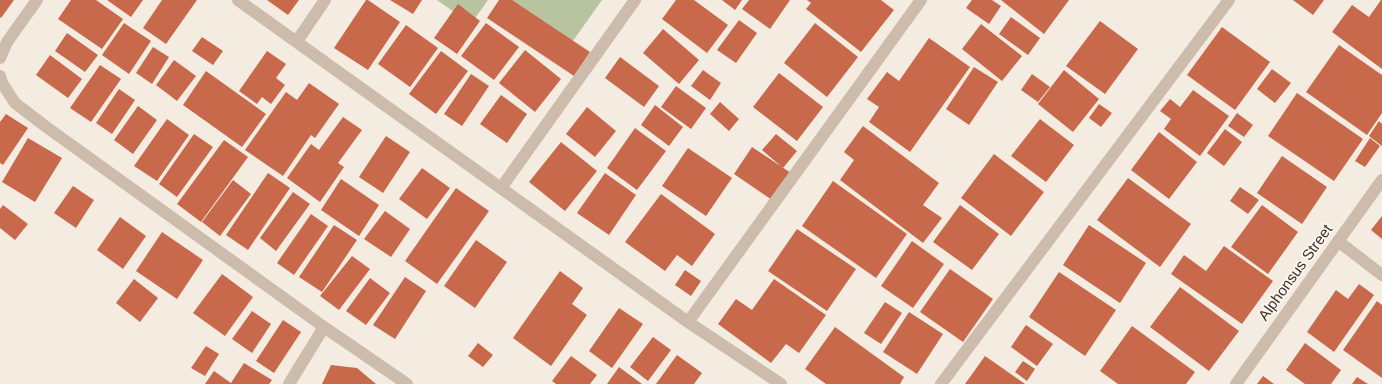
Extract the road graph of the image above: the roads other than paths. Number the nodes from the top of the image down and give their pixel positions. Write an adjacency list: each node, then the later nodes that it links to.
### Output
1 (37, 0): 8 (street)
2 (238, 0): 7 (street)
3 (325, 0): 7 (street)
4 (635, 0): 11 (street)
5 (921, 0): 14 (street)
6 (1229, 0): 19 (street)
7 (297, 41): 11 (street)
8 (0, 58)
9 (0, 76): 15 (street)
10 (1382, 180): 12 (street, Alphonsus Street)
11 (501, 188): 14 (street)
12 (1338, 241): 13 (street); 20 (street, Alphonsus Street)
13 (1382, 276)
14 (688, 322): 18 (street)
15 (324, 326): 16 (street); 17 (street)
16 (288, 384)
17 (407, 384)
18 (782, 384)
19 (941, 384)
20 (1236, 384)

